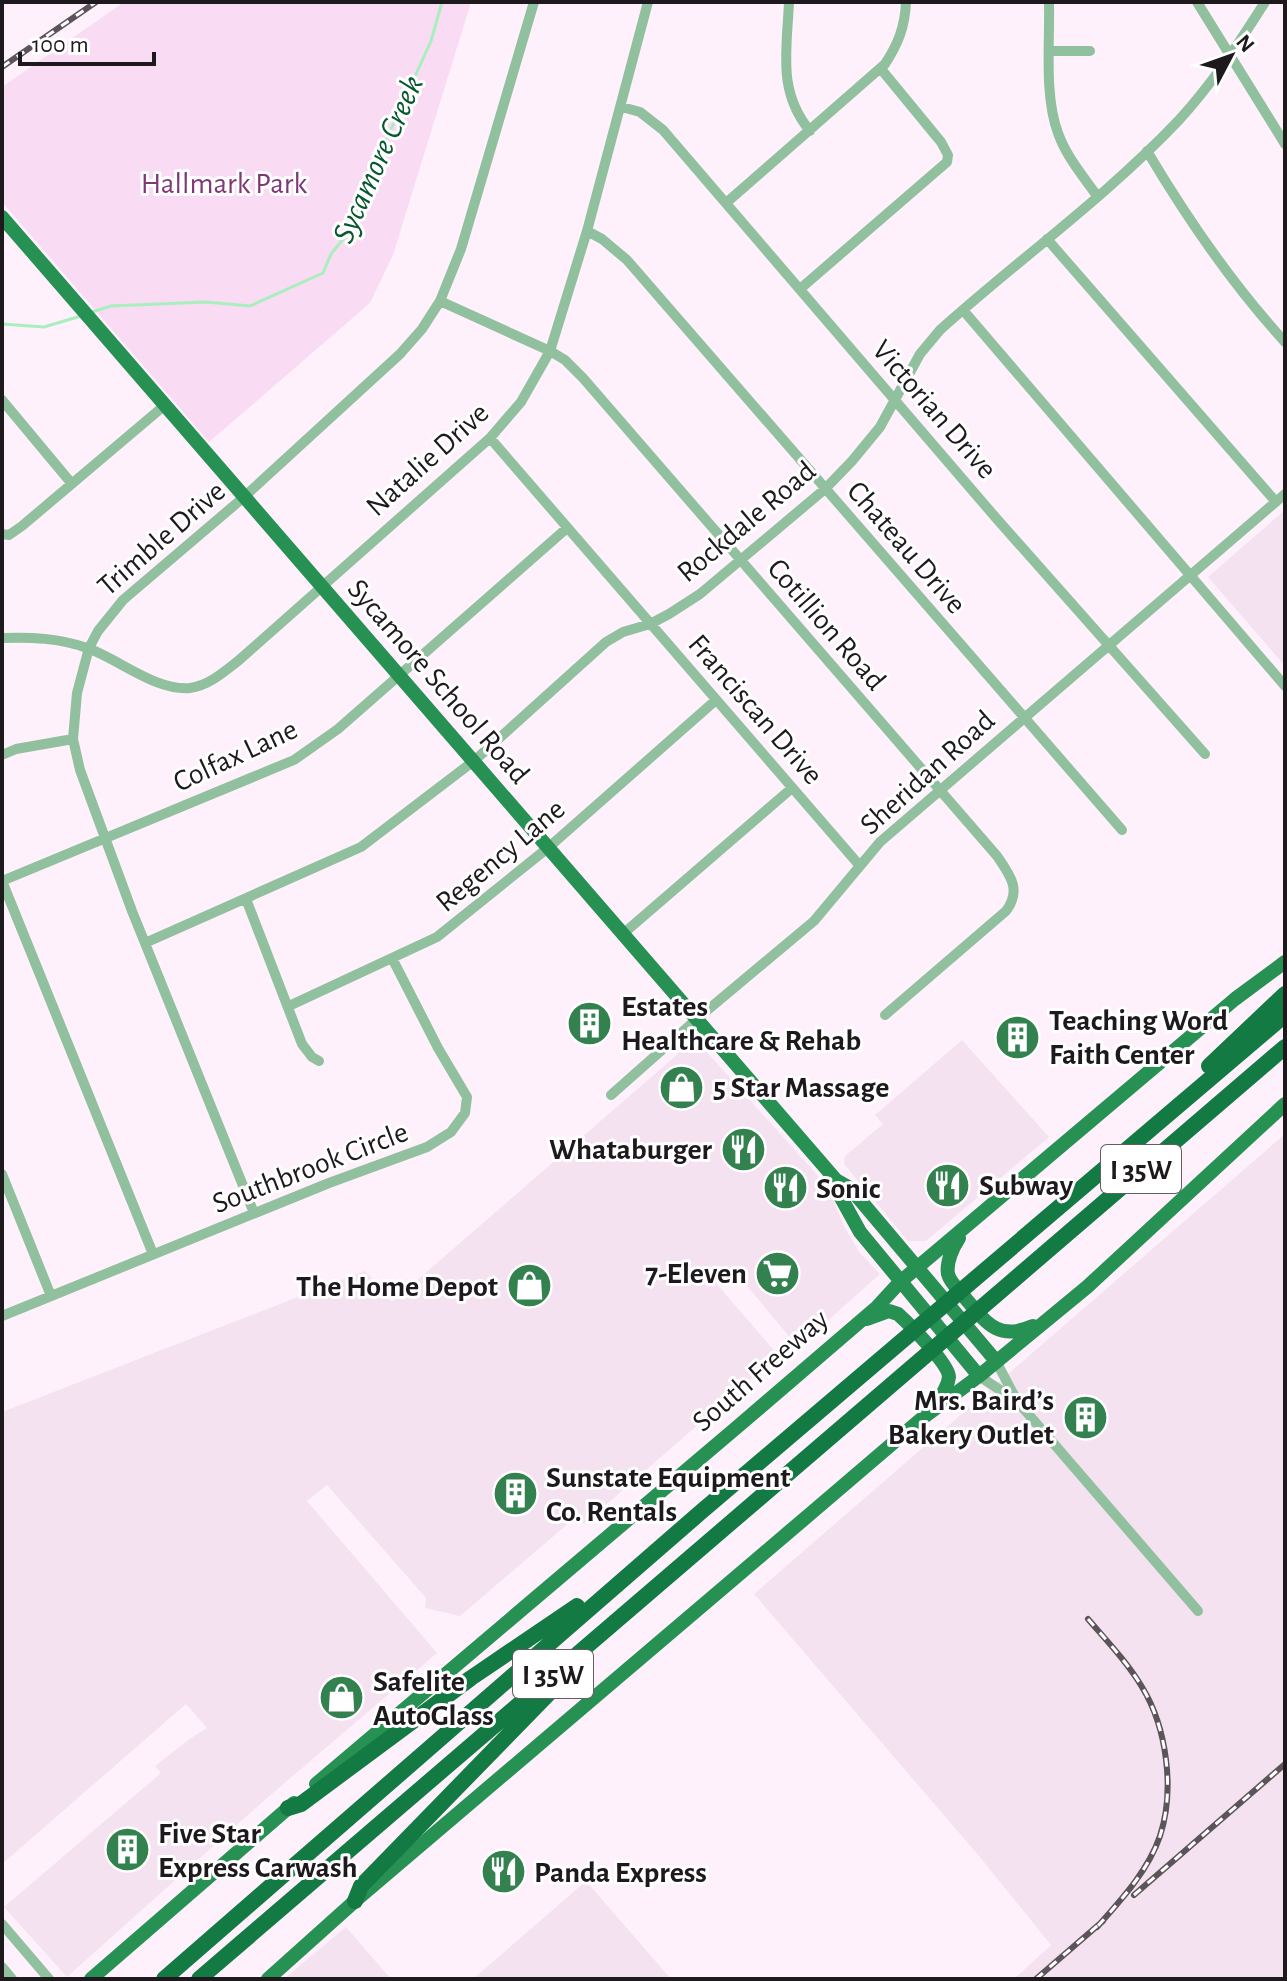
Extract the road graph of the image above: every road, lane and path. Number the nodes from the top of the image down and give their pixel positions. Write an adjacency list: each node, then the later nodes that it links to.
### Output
1 (534, 2): 22 (street, Trimble Drive)
2 (648, 2): 12 (street, Natalie Drive)
3 (789, 2): 13 (street)
4 (906, 2): 11 (street)
5 (1049, 2): 8 (street)
6 (1197, 2): 10 (street)
7 (1265, 2): 10 (street, Rockdale Road)
8 (1050, 51): 9 (street); 16 (street)
9 (1090, 51)
10 (1232, 54): 14 (street); 15 (street, Rockdale Road)
11 (881, 69): 13 (street); 21 (street)
12 (622, 107): 17 (street, Victorian Drive); 19 (street, Natalie Drive)
13 (810, 131): 17 (street)
14 (1285, 144)
15 (1147, 151): 16 (street, Rockdale Road); 24 (street)
16 (1097, 196): 20 (street, Rockdale Road)
17 (726, 203): 21 (street, Victorian Drive)
18 (2, 217): 28 (main road, Sycamore School Road)
19 (587, 231): 25 (street, Natalie Drive); 31 (street, Chateau Drive)
20 (1047, 239): 23 (street, Rockdale Road); 34 (street)
21 (800, 289): 27 (street, Victorian Drive)
22 (440, 301): 25 (street, Cotillion Road); 33 (street, Trimble Drive)
23 (963, 310): 27 (street, Rockdale Road); 38 (street)
24 (1285, 342)
25 (550, 351): 29 (street, Natalie Drive); 37 (street, Cotillion Road)
26 (2, 400): 30 (street)
27 (896, 401): 31 (street, Rockdale Road); 42 (street, Victorian Drive)
28 (165, 405): 30 (street); 33 (main road, Sycamore School Road)
29 (490, 438): 35 (street, Franciscan Drive); 39 (street, Natalie Drive)
30 (72, 484): 36 (street)
31 (825, 489): 37 (street, Rockdale Road); 47 (street, Chateau Drive)
32 (1285, 494): 34 (street, Sheridan Road)
33 (244, 497): 39 (main road, Sycamore School Road); 43 (street, Trimble Drive)
34 (1276, 502): 38 (street, Sheridan Road)
35 (567, 528): 40 (street, Franciscan Drive); 44 (street, Colfax Lane)
36 (2, 534)
37 (740, 560): 40 (street, Rockdale Road); 53 (street, Cotillion Road)
38 (1191, 574): 42 (street, Sheridan Road); 45 (street)
39 (321, 585): 43 (street, Natalie Drive); 44 (main road, Sycamore School Road)
40 (650, 624): 46 (street, Franciscan Drive); 51 (street, Rockdale Road)
41 (2, 638): 43 (street, Natalie Drive)
42 (1108, 646): 47 (street, Sheridan Road); 49 (street, Victorian Drive)
43 (89, 648): 48 (street, Trimble Drive)
44 (399, 674): 51 (main road, Sycamore School Road); 55 (street, Colfax Lane)
45 (1285, 686)
46 (716, 700): 52 (street, Franciscan Drive); 56 (street, Regency Lane)
47 (1023, 718): 53 (street, Sheridan Road); 54 (street, Chateau Drive)
48 (73, 739): 50 (street); 55 (street, Trimble Drive)
49 (1205, 754)
50 (2, 755)
51 (475, 760): 56 (main road, Sycamore School Road); 59 (street, Rockdale Road)
52 (792, 788): 57 (street, Franciscan Drive); 60 (street)
53 (940, 790): 57 (street, Sheridan Road); 66 (street, Cotillion Road)
54 (1122, 830)
55 (105, 839): 58 (street, Colfax Lane); 61 (street, Trimble Drive)
56 (549, 847): 60 (main road, Sycamore School Road); 62 (street, Regency Lane)
57 (860, 866): 68 (street, Sheridan Road)
58 (2, 881): 78 (street)
59 (246, 899): 61 (street, Rockdale Road); 65 (street)
60 (624, 933): 68 (main road, Sycamore School Road)
61 (145, 943): 76 (street, Trimble Drive)
62 (393, 960): 65 (street, Regency Lane); 76 (street, Southbrook Circle)
63 (1285, 962): 77 (main road, South Freeway)
64 (1285, 994): 73 (highway)
65 (289, 1006): 70 (street)
66 (885, 1015)
67 (1285, 1015): 73 (highway, I 35W)
68 (698, 1018): 71 (street, Sheridan Road); 75 (main road, Sycamore School Road)
69 (1285, 1047): 90 (highway, I 35W)
70 (319, 1061)
71 (611, 1095)
72 (1285, 1104): 83 (main road)
73 (1114, 1161): 89 (highway, I 35W)
74 (2, 1174): 81 (street)
75 (836, 1180): 79 (main road, Sycamore School Road); 80 (main road, Sycamore School Road)
76 (254, 1213): 78 (street, Southbrook Circle)
77 (967, 1228): 79 (main road, South Freeway); 83 (main road)
78 (153, 1254): 81 (street, Southbrook Circle)
79 (917, 1269): 80 (main road, South Freeway); 85 (main road, Sycamore School Road)
80 (900, 1282): 84 (main road, South Freeway); 86 (main road, Sycamore School Road)
81 (51, 1296): 82 (street, Southbrook Circle)
82 (2, 1316)
83 (1047, 1320): 85 (main road)
84 (861, 1321): 88 (main road); 92 (main road, South Freeway)
85 (996, 1361): 86 (main road); 87 (street, Sycamore School Road)
86 (979, 1376): 87 (street, Sycamore School Road); 88 (main road)
87 (1017, 1401): 91 (street, Sycamore School Road)
88 (920, 1420): 93 (main road)
89 (702, 1511): 92 (highway); 101 (highway, I 35W)
90 (645, 1595): 93 (highway); 102 (highway, I 35W)
91 (1198, 1611)
92 (288, 1808): 95 (main road, South Freeway)
93 (355, 1901): 103 (main road)
94 (2, 1924): 98 (street)
95 (112, 1961): 99 (main road, South Freeway); 100 (main road)
96 (2, 1967): 97 (street)
97 (12, 1979)
98 (49, 1979)
99 (91, 1979)
100 (99, 1979)
101 (164, 1979)
102 (199, 1979)
103 (268, 1979)

